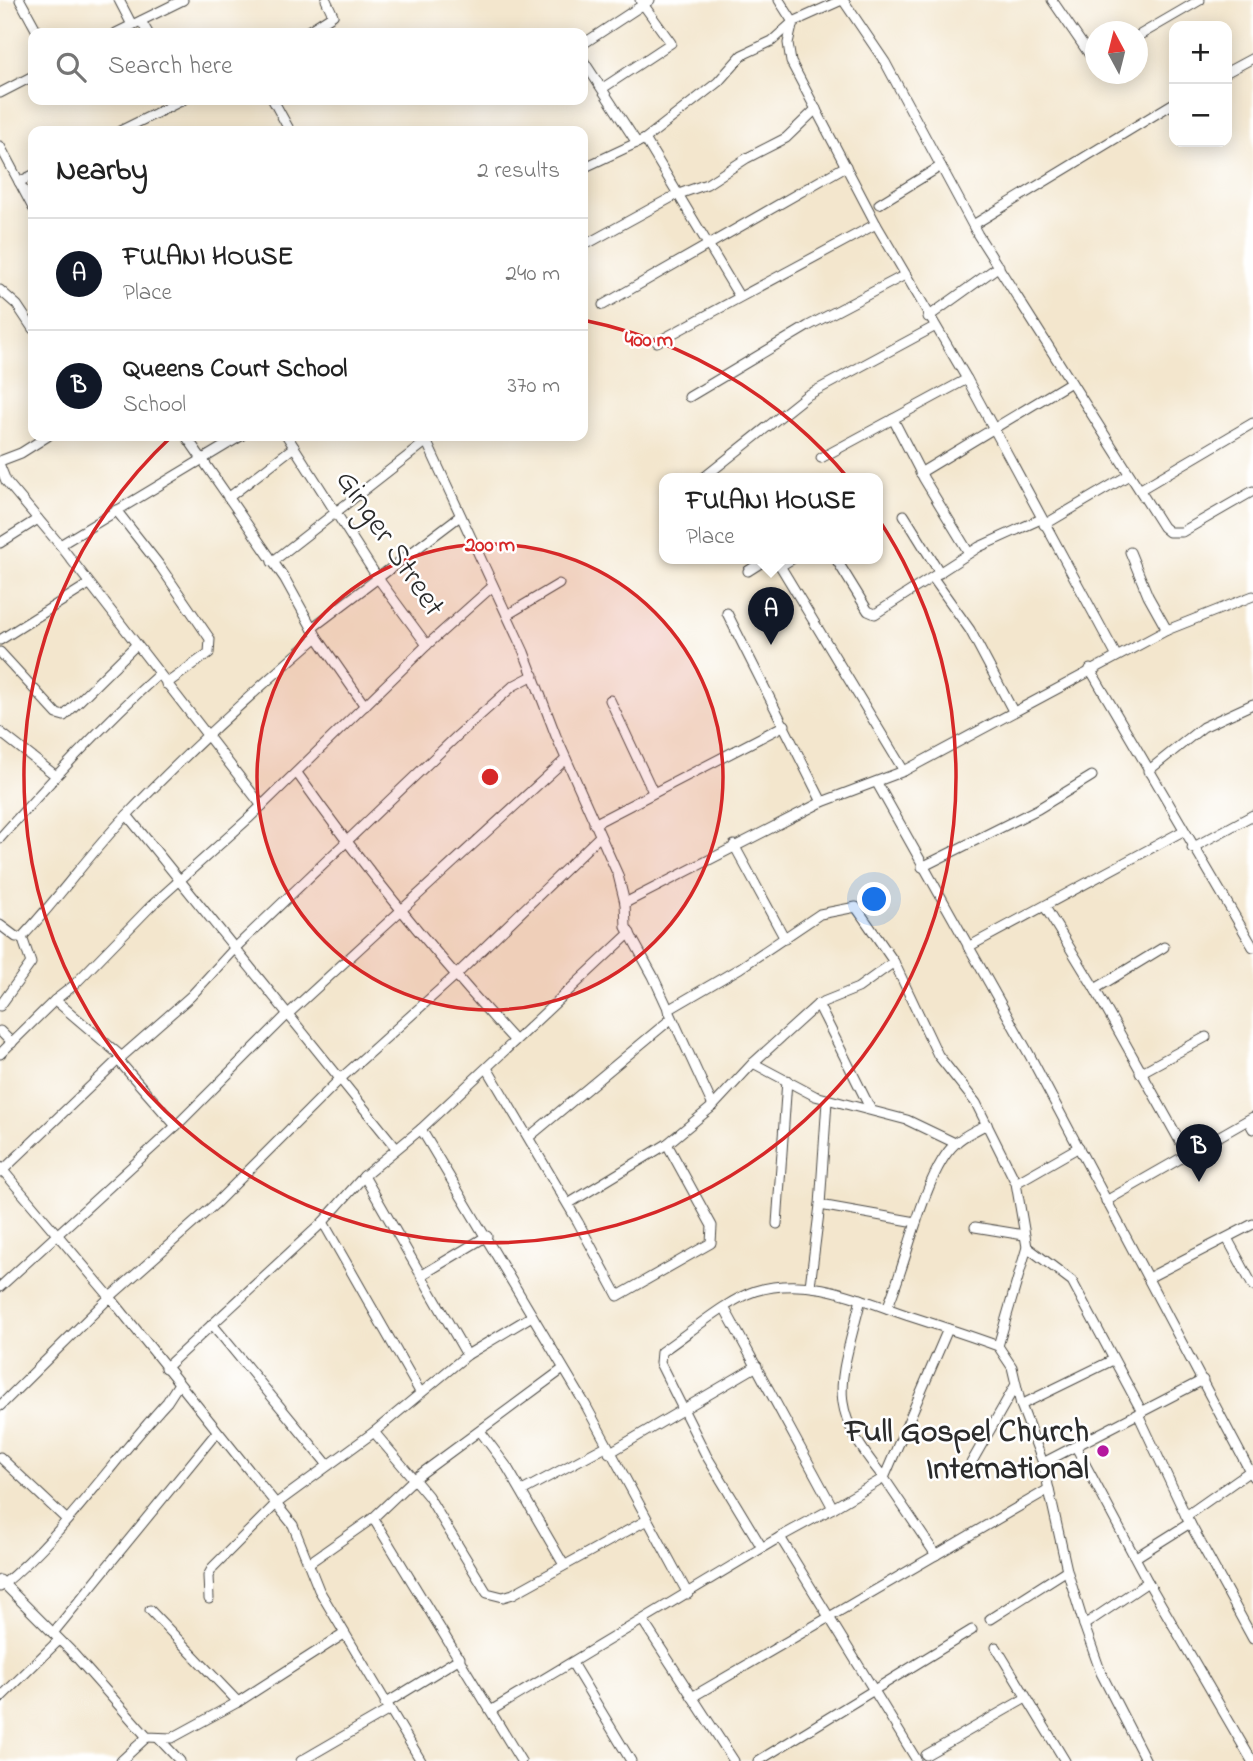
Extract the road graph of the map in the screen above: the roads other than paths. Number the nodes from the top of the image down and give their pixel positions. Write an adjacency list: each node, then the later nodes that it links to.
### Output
1 (20, 0): 12 (street)
2 (119, 0): 11 (street)
3 (183, 0): 11 (street)
4 (327, 0): 15 (street)
5 (779, 0): 10 (street)
6 (842, 0): 10 (street); 35 (street)
7 (1052, 0): 18 (street)
8 (1200, 0): 16 (street)
9 (644, 1): 17 (street); 23 (street)
10 (793, 22): 28 (street); 31 (street)
11 (137, 23): 13 (street); 14 (street)
12 (35, 28)
13 (126, 28)
14 (142, 28)
15 (312, 28)
16 (1148, 30)
17 (588, 40)
18 (1085, 48)
19 (1253, 58): 21 (street)
20 (588, 67): 23 (street)
21 (1232, 69)
22 (28, 79): 24 (street)
23 (603, 88): 31 (street)
24 (0, 93)
25 (173, 105): 29 (street)
26 (276, 105): 30 (street)
27 (1169, 106): 42 (street)
28 (816, 109): 34 (street); 38 (street)
29 (130, 126)
30 (287, 126)
31 (641, 141): 33 (street); 38 (street)
32 (0, 146): 37 (street)
33 (588, 165)
34 (846, 166): 41 (street); 44 (street)
35 (941, 166): 40 (street); 42 (street)
36 (28, 178): 37 (street)
37 (19, 182): 39 (street)
38 (676, 195): 43 (street); 44 (street)
39 (28, 199)
40 (879, 204)
41 (877, 224): 46 (street); 48 (street)
42 (973, 225): 45 (street)
43 (588, 243)
44 (708, 246): 48 (street); 49 (street)
45 (999, 266): 50 (street); 55 (street)
46 (905, 275): 50 (street); 56 (street)
47 (0, 290): 51 (street)
48 (740, 296): 53 (street)
49 (603, 305)
50 (928, 317): 52 (street)
51 (28, 322)
52 (934, 327): 54 (street); 71 (street)
53 (657, 342)
54 (967, 379): 57 (street); 59 (street)
55 (1071, 382): 59 (street); 73 (street)
56 (689, 397)
57 (893, 419): 68 (street); 72 (street)
58 (1253, 423): 74 (street)
59 (993, 429): 72 (street); 82 (street)
60 (40, 441): 69 (street)
61 (190, 441): 67 (street)
62 (232, 441): 67 (street)
63 (290, 441): 66 (street, Ginger Street)
64 (424, 441): 78 (street)
65 (427, 441): 80 (street)
66 (294, 447): 76 (street); 78 (street, Ginger Street)
67 (202, 458): 76 (street); 77 (street)
68 (821, 458)
69 (0, 461)
70 (0, 467): 81 (street)
71 (710, 473)
72 (920, 473): 86 (street)
73 (1129, 475): 74 (street); 82 (street)
74 (1141, 489): 75 (street)
75 (1253, 491)
76 (228, 498): 87 (street)
77 (116, 510): 84 (street); 110 (street)
78 (338, 512): 87 (street); 93 (street, Ginger Street)
79 (904, 515): 92 (street)
80 (460, 516): 93 (street); 96 (street)
81 (37, 519): 83 (street); 84 (street)
82 (1042, 522): 86 (street); 106 (street)
83 (0, 543)
84 (60, 545): 94 (street)
85 (1130, 552): 100 (street)
86 (969, 553): 92 (street)
87 (272, 562): 101 (street)
88 (759, 564): 91 (street)
89 (779, 564): 119 (street)
90 (839, 564): 92 (street)
91 (748, 571)
92 (936, 575): 114 (street)
93 (377, 577): 101 (street); 104 (street, Ginger Street)
94 (89, 584): 102 (street); 103 (street)
95 (559, 584): 99 (street)
96 (493, 586): 99 (street); 104 (street)
97 (1253, 596): 100 (street)
98 (727, 613): 115 (street)
99 (507, 615): 109 (street)
100 (1167, 630): 106 (street)
101 (314, 633): 113 (street); 117 (street)
102 (0, 640)
103 (136, 645): 105 (street); 108 (street)
104 (427, 645): 113 (street)
105 (0, 652)
106 (1116, 655): 107 (street)
107 (1090, 669): 114 (street); 120 (street)
108 (159, 674): 110 (street); 122 (street)
109 (534, 675): 118 (street); 134 (street)
110 (166, 684): 117 (street)
111 (610, 700): 125 (street)
112 (1253, 704): 120 (street)
113 (365, 706): 121 (street)
114 (1013, 711): 119 (street)
115 (785, 725): 125 (street); 126 (street)
116 (0, 732): 122 (street)
117 (208, 738): 127 (street); 128 (street)
118 (566, 759): 130 (street); 141 (street)
119 (904, 771): 124 (street)
120 (1148, 771): 131 (street)
121 (297, 773): 127 (street); 134 (street)
122 (55, 775): 133 (street)
123 (1092, 776): 137 (street)
124 (877, 783): 126 (street); 137 (street)
125 (653, 792): 130 (street)
126 (822, 802): 135 (street)
127 (262, 806): 138 (street)
128 (127, 815): 138 (street); 144 (street)
129 (1253, 815): 136 (street)
130 (594, 824): 132 (street)
131 (1183, 831): 136 (street); 140 (street)
132 (599, 837): 139 (street); 151 (street)
133 (0, 838)
134 (347, 841): 141 (street); 149 (street)
135 (734, 845): 139 (street); 145 (street)
136 (1192, 848): 148 (street)
137 (922, 867): 146 (street)
138 (178, 881): 149 (street); 153 (street)
139 (625, 903): 143 (street)
140 (1045, 907): 146 (street); 152 (street)
141 (401, 909): 151 (street); 156 (street)
142 (0, 925): 144 (street)
143 (630, 933): 157 (street); 160 (street)
144 (22, 937): 155 (street)
145 (786, 939): 150 (street); 157 (street)
146 (968, 947): 179 (street)
147 (1164, 947): 152 (street)
148 (1253, 947)
149 (234, 949): 156 (street); 163 (street)
150 (894, 962): 154 (street); 173 (street)
151 (455, 976): 160 (street); 167 (street)
152 (1095, 989): 166 (street)
153 (55, 1000): 161 (street); 163 (street)
154 (818, 1004): 164 (street); 171 (street)
155 (0, 1006)
156 (287, 1014): 167 (street); 174 (street)
157 (670, 1014): 170 (street); 176 (street)
158 (0, 1031): 161 (street)
159 (1206, 1037): 166 (street)
160 (514, 1040): 165 (street)
161 (12, 1043): 162 (street)
162 (0, 1055)
163 (120, 1059): 174 (street); 182 (street)
164 (753, 1063): 168 (street); 170 (street)
165 (487, 1068): 175 (street); 176 (street)
166 (1140, 1073): 181 (street)
167 (339, 1080): 180 (street); 203 (street)
168 (787, 1080): 169 (street); 190 (street)
169 (827, 1101): 171 (street); 187 (street)
170 (713, 1106): 178 (street)
171 (870, 1108): 177 (street)
172 (1251, 1122): 181 (street)
173 (987, 1124): 177 (street); 184 (street)
174 (176, 1126): 193 (street)
175 (421, 1129): 180 (street); 195 (street)
176 (529, 1138): 186 (street)
177 (955, 1143): 189 (street)
178 (667, 1144): 186 (street); 186 (street)
179 (1079, 1147): 184 (street); 185 (street)
180 (396, 1148): 183 (street)
181 (1187, 1154): 185 (street)
182 (1, 1170): 193 (street)
183 (363, 1176): 188 (street); 198 (street)
184 (1016, 1183): 194 (street)
185 (1106, 1201): 199 (street)
186 (568, 1204)
187 (820, 1205): 189 (street); 200 (street)
188 (323, 1222): 208 (street); 219 (street)
189 (916, 1222): 205 (street)
190 (777, 1224)
191 (1253, 1224): 196 (street)
192 (975, 1227): 194 (street)
193 (55, 1234): 202 (street); 203 (street)
194 (1024, 1235): 197 (street)
195 (487, 1236): 198 (street); 207 (street)
196 (1227, 1238): 199 (street); 201 (street)
197 (1027, 1247): 210 (street); 212 (street)
198 (422, 1275): 211 (street)
199 (1148, 1278): 216 (street)
200 (810, 1286): 204 (street); 206 (street)
201 (1253, 1286)
202 (0, 1287)
203 (110, 1297): 214 (street); 221 (street)
204 (861, 1299): 205 (street); 234 (street)
205 (887, 1308): 209 (street)
206 (725, 1309): 213 (street); 222 (street)
207 (532, 1316): 211 (street); 215 (street)
208 (212, 1324): 214 (street); 231 (street)
209 (948, 1329): 210 (street); 234 (street)
210 (998, 1346): 218 (street)
211 (467, 1355): 219 (street)
212 (1113, 1360): 220 (street); 223 (street)
213 (757, 1366): 222 (street); 239 (street)
214 (165, 1368): 217 (street)
215 (563, 1369): 224 (street); 228 (street)
216 (1203, 1380): 223 (street); 233 (street)
217 (178, 1385): 225 (street); 241 (street)
218 (1015, 1386): 220 (street); 232 (street)
219 (420, 1392): 226 (street)
220 (1021, 1405): 230 (street)
221 (0, 1406)
222 (682, 1410): 228 (street); 245 (street)
223 (1140, 1413): 227 (street); 242 (street)
224 (480, 1431): 235 (street); 237 (street)
225 (217, 1432): 238 (street); 262 (street)
226 (374, 1432): 231 (street); 235 (street)
227 (1076, 1447): 230 (street); 247 (street)
228 (608, 1450): 237 (street); 243 (street)
229 (0, 1457): 241 (street)
230 (1043, 1463): 236 (street)
231 (328, 1465): 238 (street)
232 (970, 1465)
233 (1252, 1474): 242 (street)
234 (884, 1478): 239 (street); 246 (street)
235 (414, 1479): 240 (street); 249 (street)
236 (1049, 1489): 246 (street); 250 (street)
237 (522, 1492): 249 (street)
238 (276, 1503): 248 (street); 254 (street)
239 (833, 1508): 244 (street)
240 (373, 1518): 248 (street); 265 (street)
241 (66, 1519): 252 (street)
242 (1188, 1519): 247 (street); 263 (street)
243 (648, 1520): 249 (street); 253 (street)
244 (780, 1537): 245 (street); 256 (street)
245 (761, 1546): 253 (street)
246 (936, 1555): 256 (street)
247 (1136, 1557): 251 (street)
248 (309, 1563): 261 (street)
249 (564, 1565)
250 (1067, 1570): 257 (street); 259 (street)
251 (1148, 1582): 259 (street); 287 (street)
252 (1, 1584): 262 (street)
253 (688, 1594): 258 (street)
254 (209, 1598)
255 (150, 1610): 271 (street)
256 (830, 1618): 267 (street); 268 (street)
257 (990, 1619)
258 (643, 1621): 266 (street); 268 (street)
259 (1084, 1625): 286 (street)
260 (972, 1630): 267 (street)
261 (344, 1634): 271 (street); 272 (street)
262 (56, 1637): 269 (street); 274 (street)
263 (1253, 1639)
264 (996, 1647): 270 (street)
265 (460, 1658): 272 (street); 273 (street)
266 (572, 1663): 273 (street); 282 (street)
267 (874, 1689): 276 (street); 284 (street)
268 (692, 1697): 283 (street)
269 (0, 1698)
270 (1026, 1698): 276 (street); 285 (street)
271 (238, 1702): 275 (street)
272 (387, 1707): 279 (street); 280 (street)
273 (492, 1710): 281 (street)
274 (147, 1737): 275 (street); 277 (street)
275 (159, 1739): 278 (street)
276 (921, 1759)
277 (121, 1761)
278 (180, 1761)
279 (301, 1761)
280 (421, 1761)
281 (521, 1761)
282 (632, 1761)
283 (734, 1761)
284 (758, 1761)
285 (1065, 1761)
286 (1146, 1761)
287 (1252, 1761)

